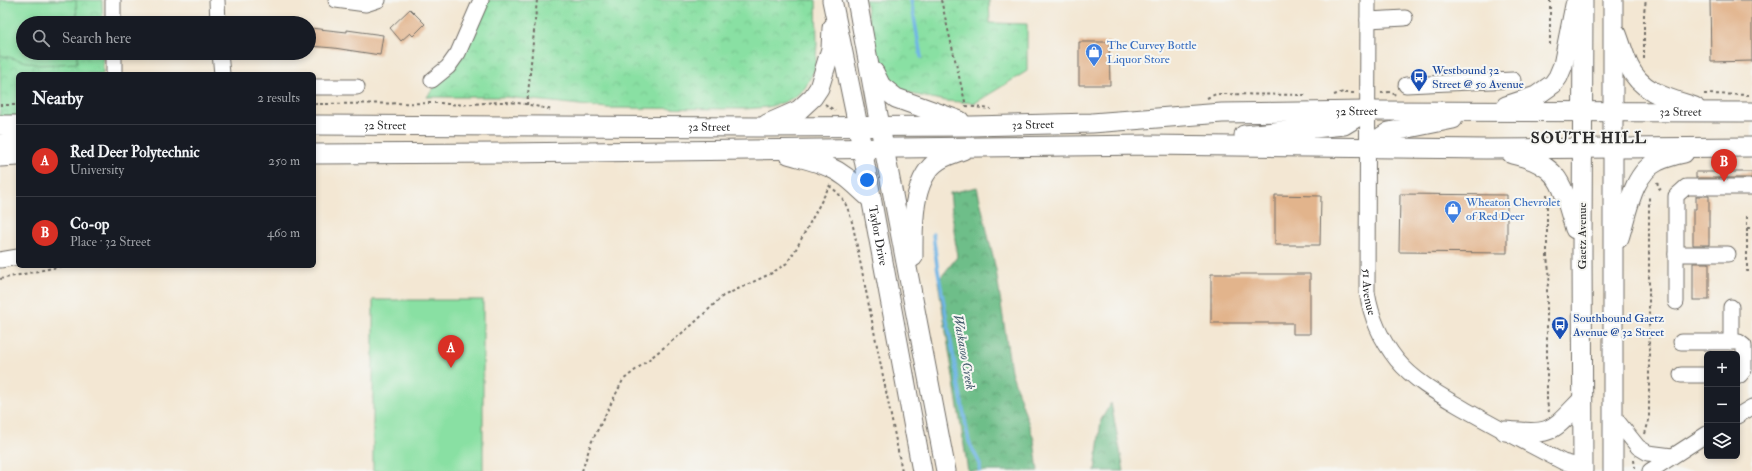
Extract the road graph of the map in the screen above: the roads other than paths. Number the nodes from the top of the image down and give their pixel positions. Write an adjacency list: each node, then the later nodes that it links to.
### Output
1 (113, 0): 12 (street)
2 (217, 0): 13 (street)
3 (336, 0): 4 (street)
4 (378, 0)
5 (481, 0): 22 (street)
6 (857, 0): 17 (main road, Taylor Drive)
7 (1368, 0): 15 (street, 51 Avenue)
8 (1576, 0): 28 (main road)
9 (1583, 0): 29 (main road, Gaetz Avenue)
10 (1613, 0): 16 (main road)
11 (833, 2): 37 (main road); 38 (main road, Taylor Drive)
12 (113, 16)
13 (218, 16)
14 (1406, 18): 15 (street)
15 (1368, 20): 27 (street, 51 Avenue)
16 (1613, 25): 30 (main road); 31 (main road)
17 (866, 52): 36 (main road); 39 (main road, Taylor Drive)
18 (114, 60): 20 (street)
19 (221, 60): 21 (street)
20 (114, 72)
21 (222, 72)
22 (432, 80)
23 (1513, 80): 24 (street)
24 (1406, 85)
25 (357, 87): 26 (street)
26 (316, 88)
27 (1367, 111): 28 (main road, 32 Street); 36 (main road, 32 Street); 43 (main road); 45 (street, 51 Avenue)
28 (1494, 111): 29 (main road, 32 Street); 45 (main road)
29 (1582, 112): 30 (main road, 32 Street); 52 (main road, Gaetz Avenue)
30 (1613, 112): 31 (main road, 32 Street); 46 (main road)
31 (1714, 112): 32 (main road, 32 Street)
32 (1752, 112)
33 (0, 125): 34 (main road)
34 (16, 125)
35 (316, 125): 37 (main road, 32 Street)
36 (972, 126): 39 (main road, 32 Street)
37 (756, 127): 38 (main road, 32 Street)
38 (858, 127): 39 (main road, 32 Street); 50 (main road, Taylor Drive)
39 (880, 127): 51 (main road, Taylor Drive)
40 (1752, 135): 47 (main road)
41 (16, 142): 42 (main road)
42 (0, 144)
43 (1147, 145): 44 (main road, 32 Street); 45 (main road, 32 Street)
44 (973, 147): 51 (main road, 32 Street); 65 (main road)
45 (1366, 147): 53 (main road, 32 Street); 77 (street, 51 Avenue)
46 (1613, 147): 47 (main road, 32 Street); 52 (main road, 32 Street); 63 (main road)
47 (1707, 147): 48 (main road, 32 Street); 63 (main road)
48 (1752, 147)
49 (769, 148): 50 (main road, 32 Street); 54 (main road, 32 Street); 58 (main road)
50 (862, 148): 51 (main road, 32 Street); 58 (main road, Taylor Drive)
51 (884, 148): 65 (main road, Taylor Drive)
52 (1582, 148): 53 (main road, 32 Street); 59 (main road, Gaetz Avenue)
53 (1485, 149): 59 (main road)
54 (316, 154)
55 (16, 156): 56 (main road)
56 (0, 157)
57 (1752, 187): 60 (street)
58 (871, 199): 81 (main road, Taylor Drive)
59 (1582, 252): 73 (main road, Gaetz Avenue)
60 (1676, 254): 61 (street); 66 (street)
61 (1728, 254)
62 (16, 256): 64 (street)
63 (1614, 257): 76 (main road)
64 (0, 260)
65 (912, 295): 82 (main road, Taylor Drive)
66 (1676, 302)
67 (1731, 307): 69 (street)
68 (1681, 342): 69 (street)
69 (1731, 342): 72 (street)
70 (1681, 375): 71 (street)
71 (1704, 375)
72 (1740, 375)
73 (1582, 400): 77 (main road); 80 (main road, Gaetz Avenue)
74 (1752, 407): 75 (street)
75 (1740, 414)
76 (1614, 418): 79 (street); 83 (main road)
77 (1505, 431): 80 (street, 51 Avenue)
78 (1704, 436): 79 (street)
79 (1672, 456): 84 (street)
80 (1586, 470)
81 (922, 471)
82 (946, 471)
83 (1613, 471)
84 (1650, 471)

